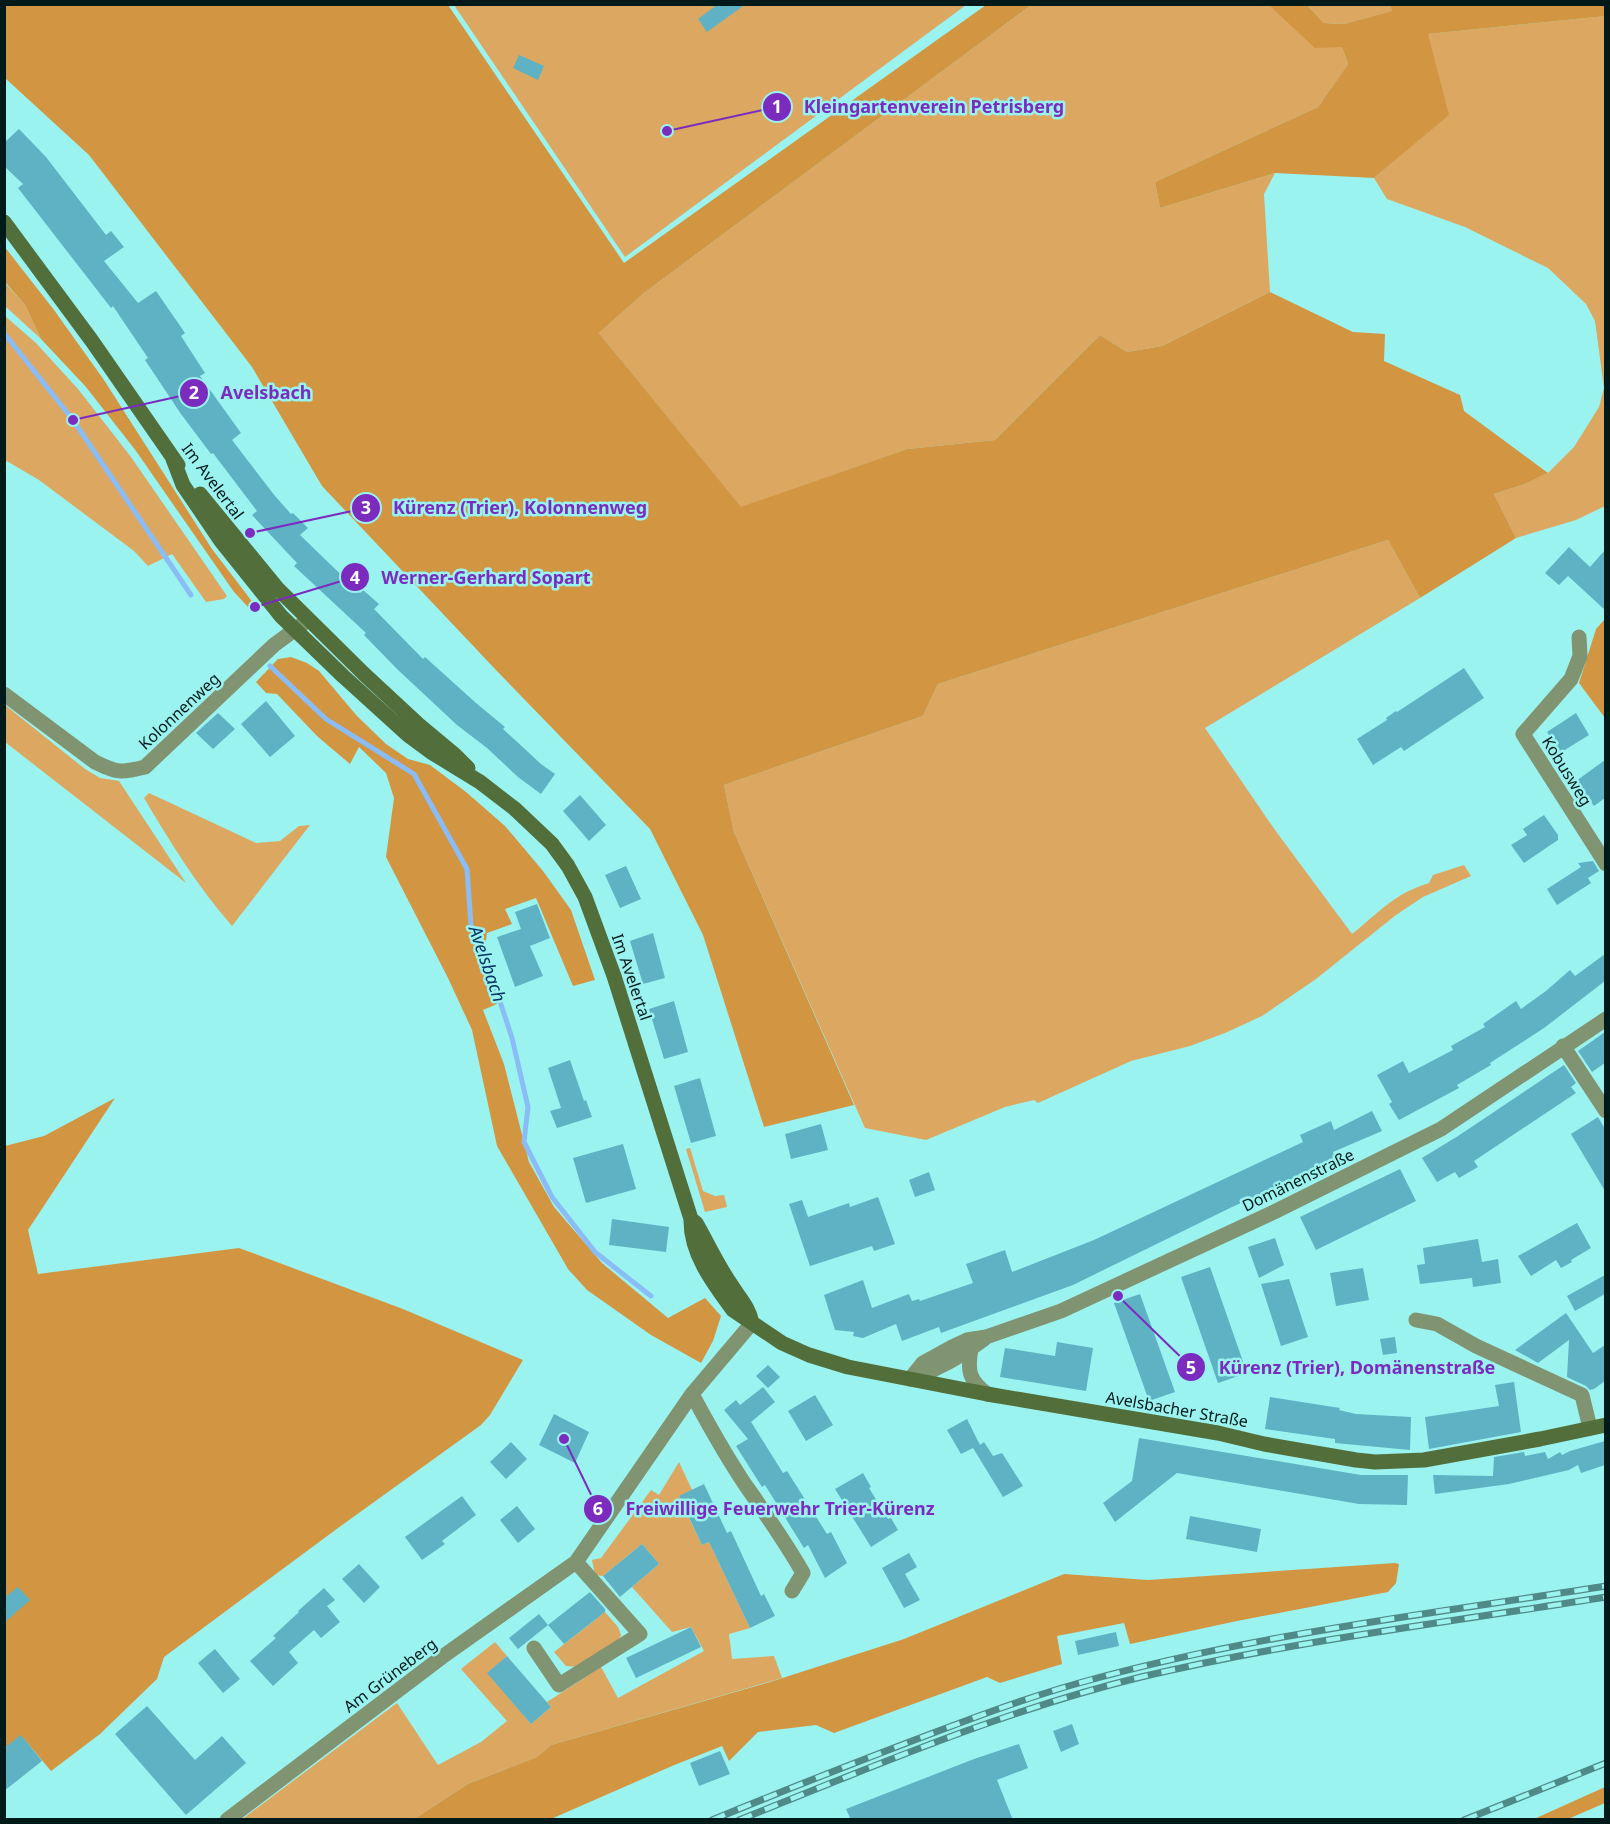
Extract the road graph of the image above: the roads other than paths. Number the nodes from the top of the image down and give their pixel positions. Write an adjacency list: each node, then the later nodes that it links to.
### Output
1 (4, 222): 2 (main road, Im Avelertal)
2 (173, 459): 3 (main road, Im Avelertal); 4 (main road, Im Avelertal)
3 (308, 620): 4 (street, Kolonnenweg); 7 (main road, Im Avelertal)
4 (295, 630): 6 (street, Kolonnenweg); 7 (main road, Im Avelertal)
5 (1579, 637): 8 (street, Kobusweg)
6 (4, 694)
7 (480, 782): 13 (main road, Im Avelertal)
8 (1605, 864)
9 (1605, 1019): 10 (street, Domänenstraße)
10 (1563, 1046): 11 (street); 14 (street, Domänenstraße)
11 (1605, 1111)
12 (1416, 1320): 19 (street)
13 (752, 1323): 16 (main road, Avelsbacher Straße); 17 (street, Am Grüneberg)
14 (986, 1337): 15 (street, Domänenstraße); 16 (street, Domänenstraße)
15 (971, 1349): 16 (street, Domänenstraße); 18 (street)
16 (910, 1379): 18 (main road, Avelsbacher Straße)
17 (692, 1394): 20 (street, Am Grüneberg); 21 (street)
18 (987, 1394): 19 (main road, Avelsbacher Straße)
19 (1598, 1427)
20 (576, 1562): 22 (street); 23 (street, Am Grüneberg)
21 (792, 1591)
22 (534, 1648)
23 (228, 1820)

